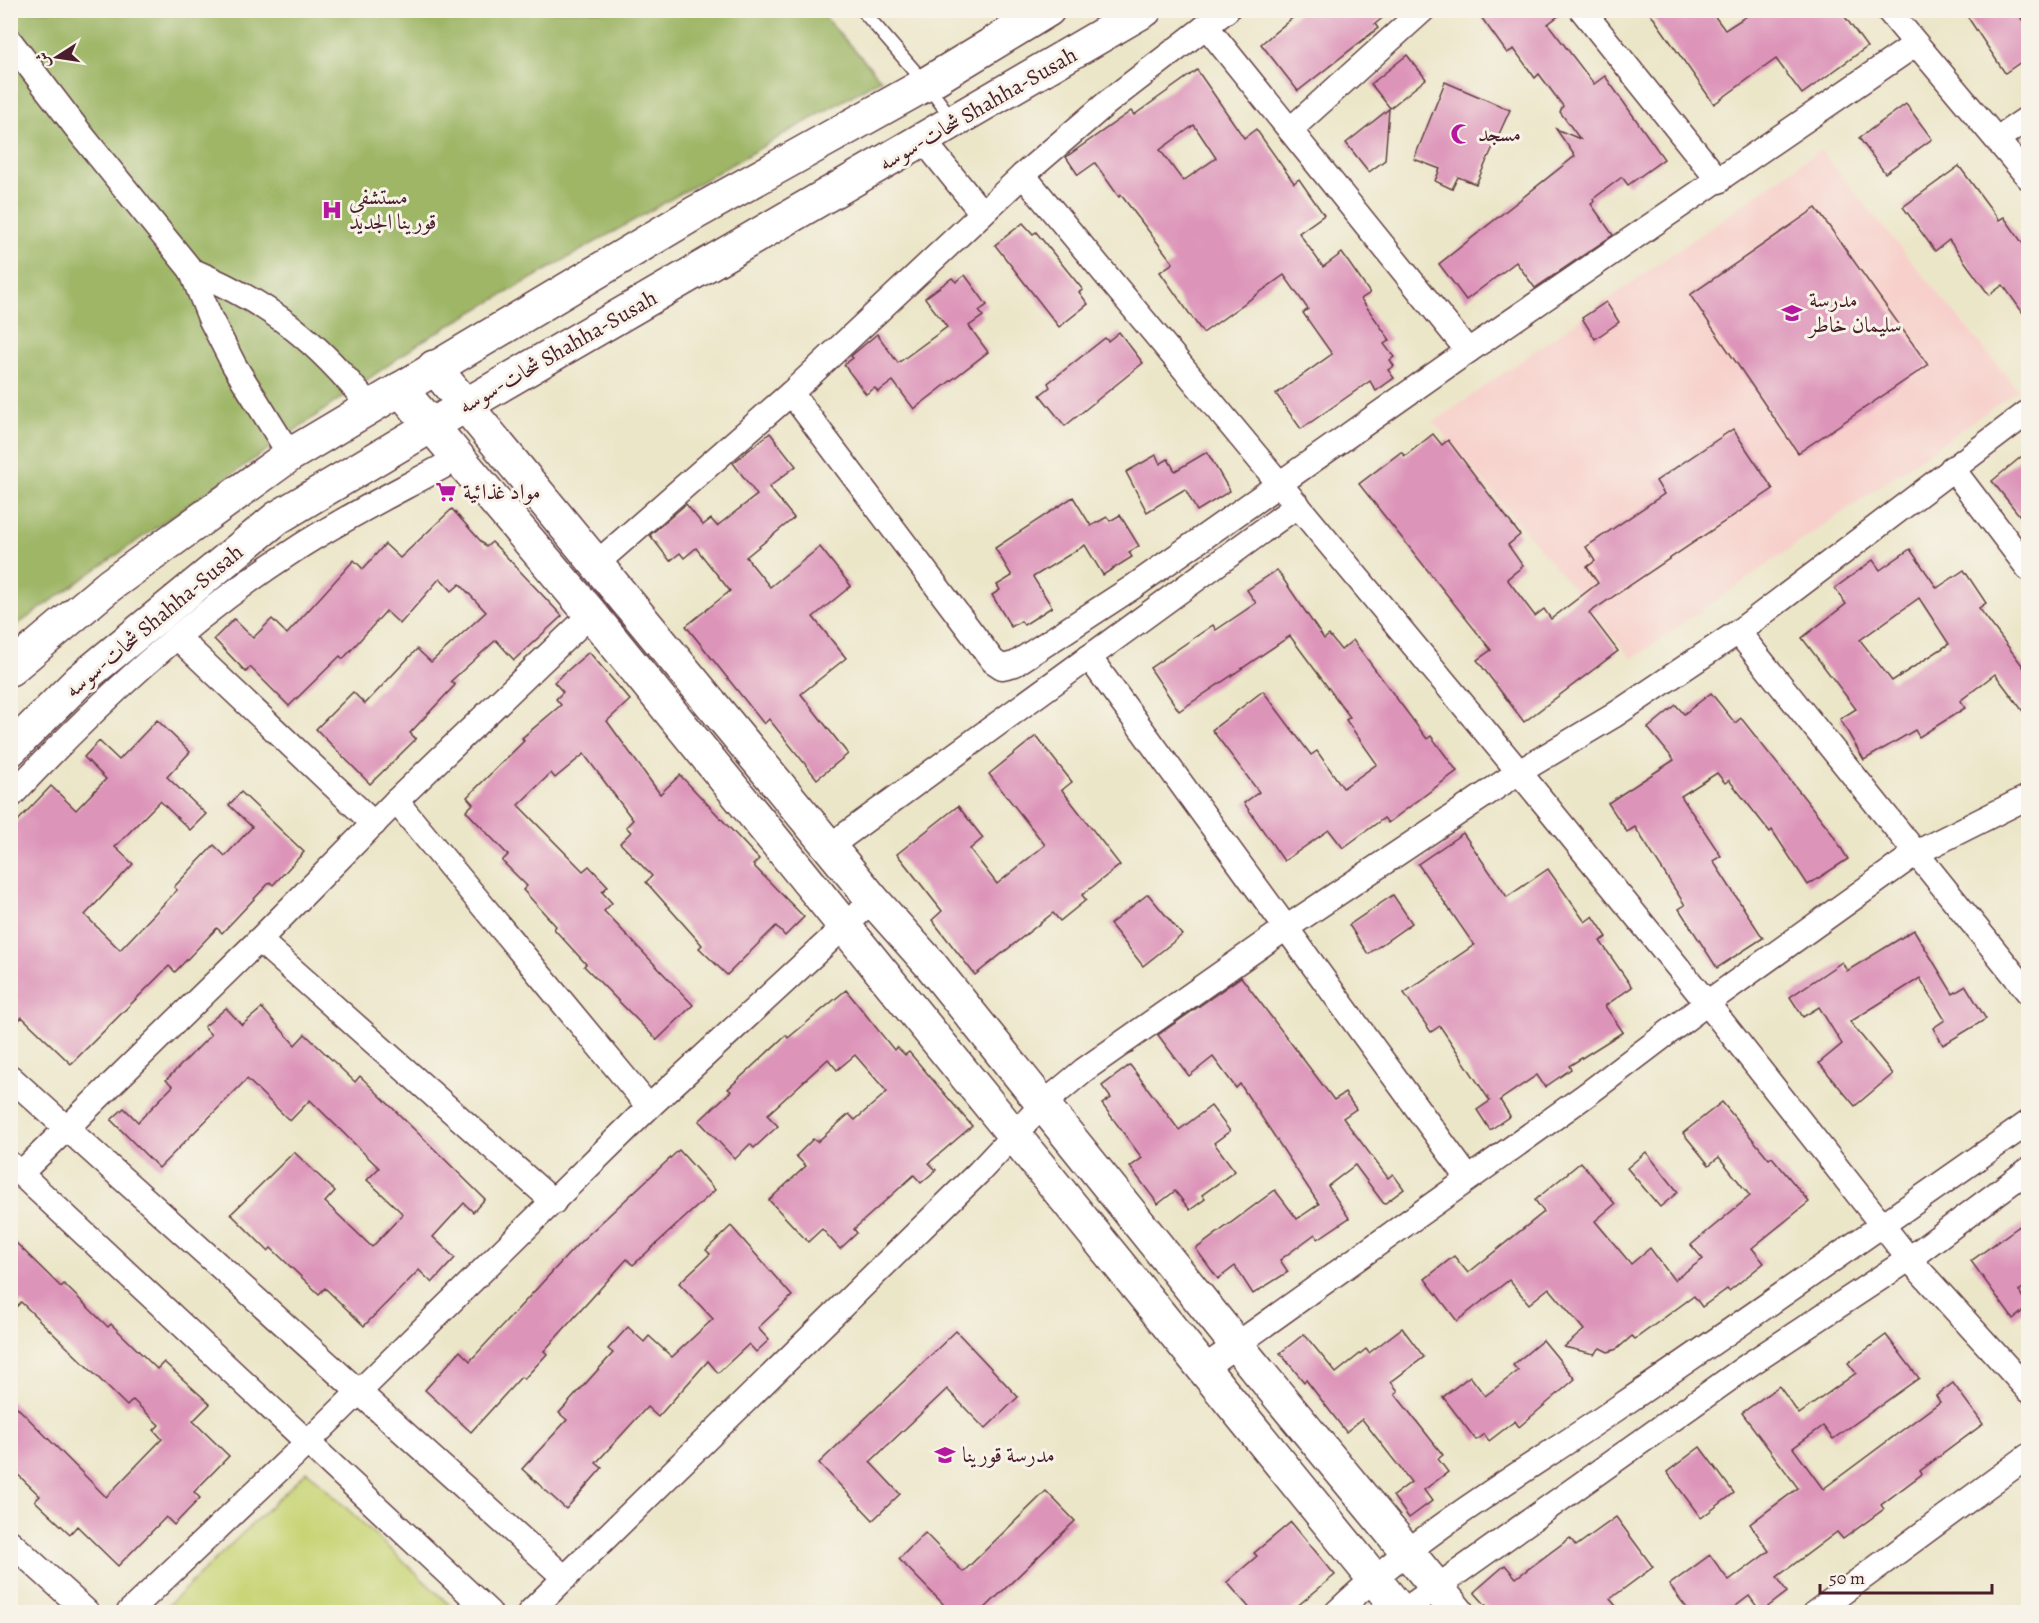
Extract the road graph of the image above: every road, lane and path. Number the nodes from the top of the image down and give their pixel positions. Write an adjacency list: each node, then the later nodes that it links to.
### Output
1 (862, 10): 11 (lane)
2 (1048, 10): 11 (street)
3 (1145, 10): 13 (street, شحات-سوسه Shahha-Susah)
4 (1227, 10): 8 (street)
5 (1423, 10): 14 (street)
6 (1582, 10): 19 (street)
7 (1887, 10): 10 (street)
8 (1206, 26): 14 (street); 17 (street)
9 (10, 41): 21 (street)
10 (1916, 44): 15 (street); 19 (street)
11 (926, 84): 13 (lane); 23 (street)
12 (2028, 118): 15 (street)
13 (955, 123): 16 (street, شحات-سوسه Shahha-Susah)
14 (1290, 130): 22 (street)
15 (1997, 139): 18 (street)
16 (924, 141): 20 (street); 26 (street, شحات-سوسه Shahha-Susah)
17 (1023, 175): 20 (street); 33 (street)
18 (2028, 177)
19 (1719, 181): 22 (street)
20 (982, 213): 25 (street)
21 (191, 270): 27 (street); 30 (street)
22 (1468, 351): 33 (street)
23 (434, 367): 24 (street); 26 (street)
24 (400, 388): 27 (street); 29 (street)
25 (791, 393): 33 (street); 35 (street)
26 (466, 405): 29 (street, شحات-سوسه Shahha-Susah); 35 (street)
27 (371, 408): 30 (street)
28 (2028, 412): 32 (street)
29 (432, 425): 31 (street); 42 (street, شحات-سوسه Shahha-Susah)
30 (290, 455): 41 (street)
31 (459, 457): 37 (street); 39 (street)
32 (1952, 468): 36 (street); 38 (street)
33 (1280, 482): 34 (street)
34 (1298, 505): 40 (street); 43 (street)
35 (597, 563): 48 (street)
36 (2028, 568)
37 (591, 614): 46 (street); 51 (street)
38 (1738, 632): 43 (street); 49 (street)
39 (177, 637): 44 (street); 47 (street)
40 (1089, 657): 48 (street); 52 (street)
41 (10, 669)
42 (10, 750)
43 (1519, 772): 52 (street); 55 (street)
44 (10, 797)
45 (2028, 797): 49 (street)
46 (396, 801): 47 (street); 58 (street)
47 (374, 824): 53 (street)
48 (830, 846): 50 (street)
49 (1916, 853): 54 (street); 55 (street)
50 (873, 900): 51 (street); 57 (street)
51 (843, 925): 58 (street); 61 (street)
52 (1286, 928): 57 (street); 64 (street)
53 (259, 940): 60 (street); 65 (street)
54 (2028, 993)
55 (1707, 1003): 64 (street); 66 (street)
56 (10, 1077): 60 (street)
57 (1042, 1105): 61 (street); 68 (street)
58 (649, 1107): 65 (street)
59 (2028, 1123): 66 (street)
60 (66, 1128): 62 (street); 71 (street)
61 (1015, 1134): 69 (street); 77 (street)
62 (16, 1169): 72 (street)
63 (2028, 1170): 67 (street)
64 (1468, 1178): 68 (street)
65 (554, 1202): 71 (street)
66 (1882, 1225): 67 (street); 75 (street)
67 (1909, 1258): 70 (street); 78 (street)
68 (1235, 1343): 69 (street); 75 (street)
69 (1204, 1368): 76 (street)
70 (2028, 1390)
71 (357, 1391): 72 (street); 77 (street)
72 (307, 1443): 80 (street); 81 (street)
73 (2028, 1456): 86 (street)
74 (10, 1542): 79 (street)
75 (1407, 1550): 76 (street); 78 (street)
76 (1374, 1577): 83 (street); 84 (street)
77 (565, 1578): 82 (street)
78 (1435, 1586): 84 (street); 85 (street)
79 (87, 1612)
80 (129, 1612)
81 (489, 1612)
82 (530, 1612)
83 (1337, 1612)
84 (1401, 1612)
85 (1457, 1612)
86 (1816, 1612)

